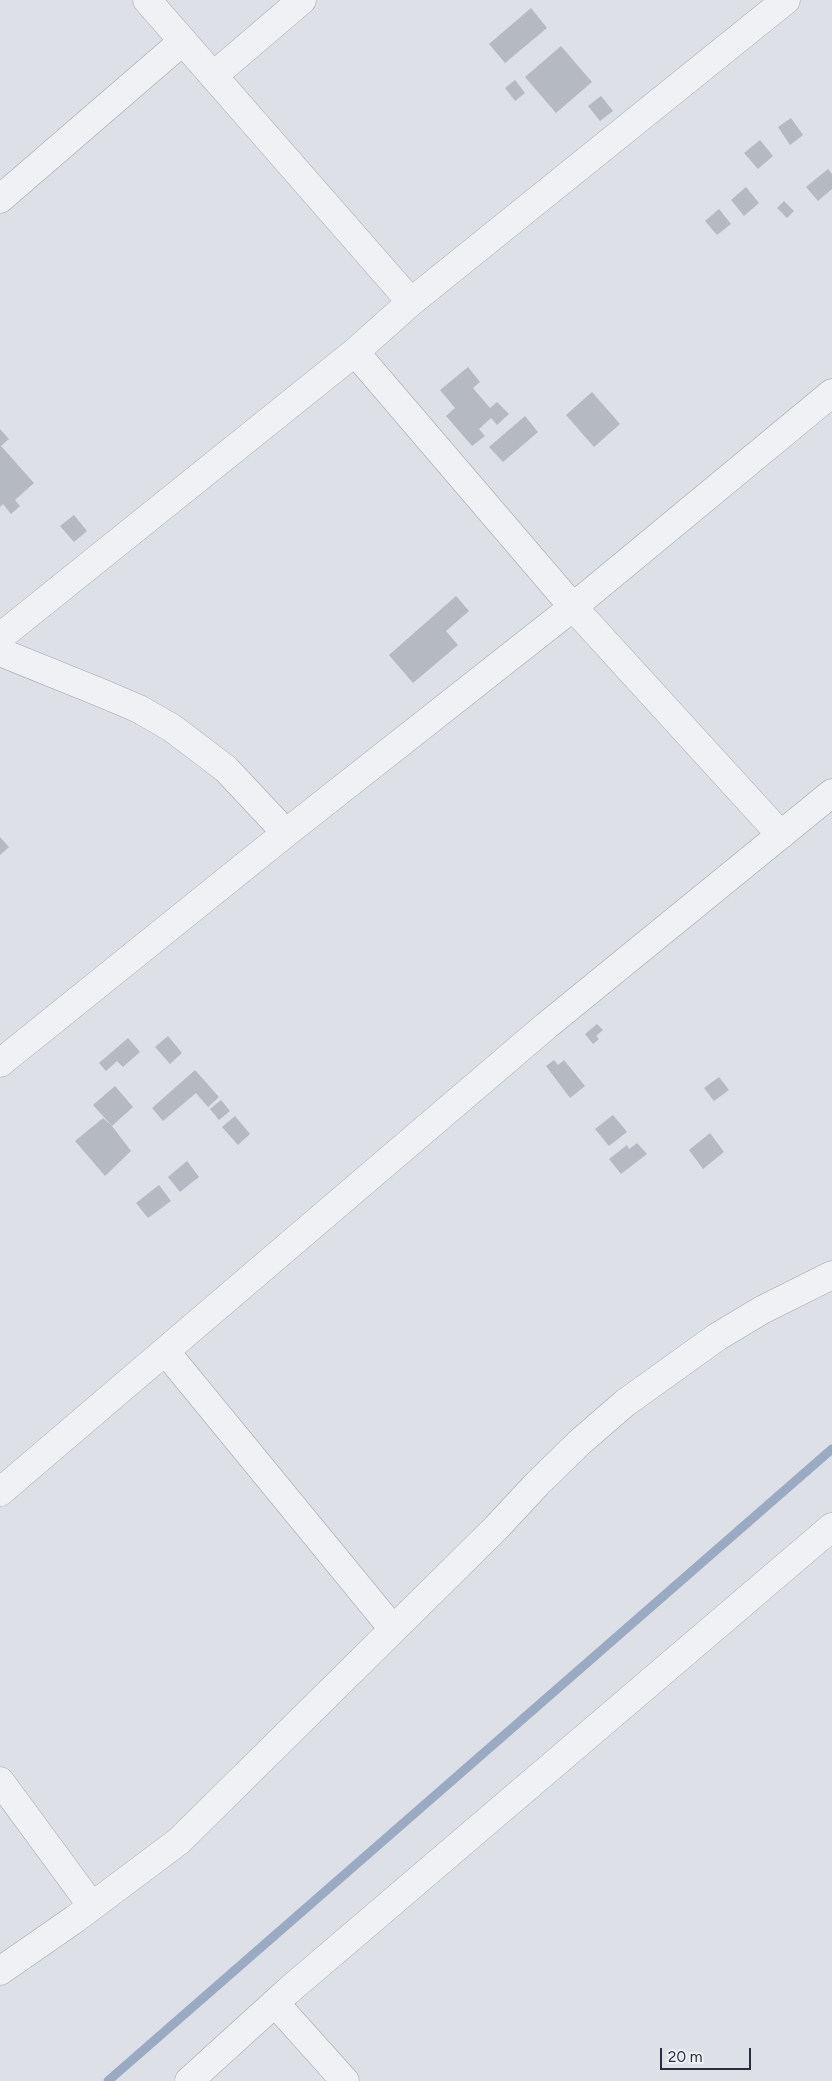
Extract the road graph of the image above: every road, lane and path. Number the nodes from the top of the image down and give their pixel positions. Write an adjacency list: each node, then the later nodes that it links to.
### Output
1 (147, 0): 4 (street)
2 (302, 0): 5 (street)
3 (786, 0): 7 (street)
4 (183, 41): 5 (street); 6 (street)
5 (213, 76): 7 (street)
6 (0, 198)
7 (411, 302): 8 (street)
8 (354, 352): 10 (street); 11 (street)
9 (832, 392): 10 (street)
10 (573, 607): 14 (street); 15 (street)
11 (0, 638)
12 (0, 652): 14 (street)
13 (831, 795): 15 (street)
14 (286, 833): 16 (street)
15 (781, 834): 18 (street)
16 (0, 1063)
17 (832, 1275): 21 (street)
18 (166, 1352): 19 (street); 21 (street)
19 (0, 1492)
20 (832, 1527): 25 (street)
21 (393, 1629): 23 (street)
22 (0, 1781): 23 (street)
23 (92, 1906): 24 (street)
24 (0, 1971)
25 (275, 2003): 26 (street); 27 (street)
26 (189, 2081)
27 (345, 2081)

